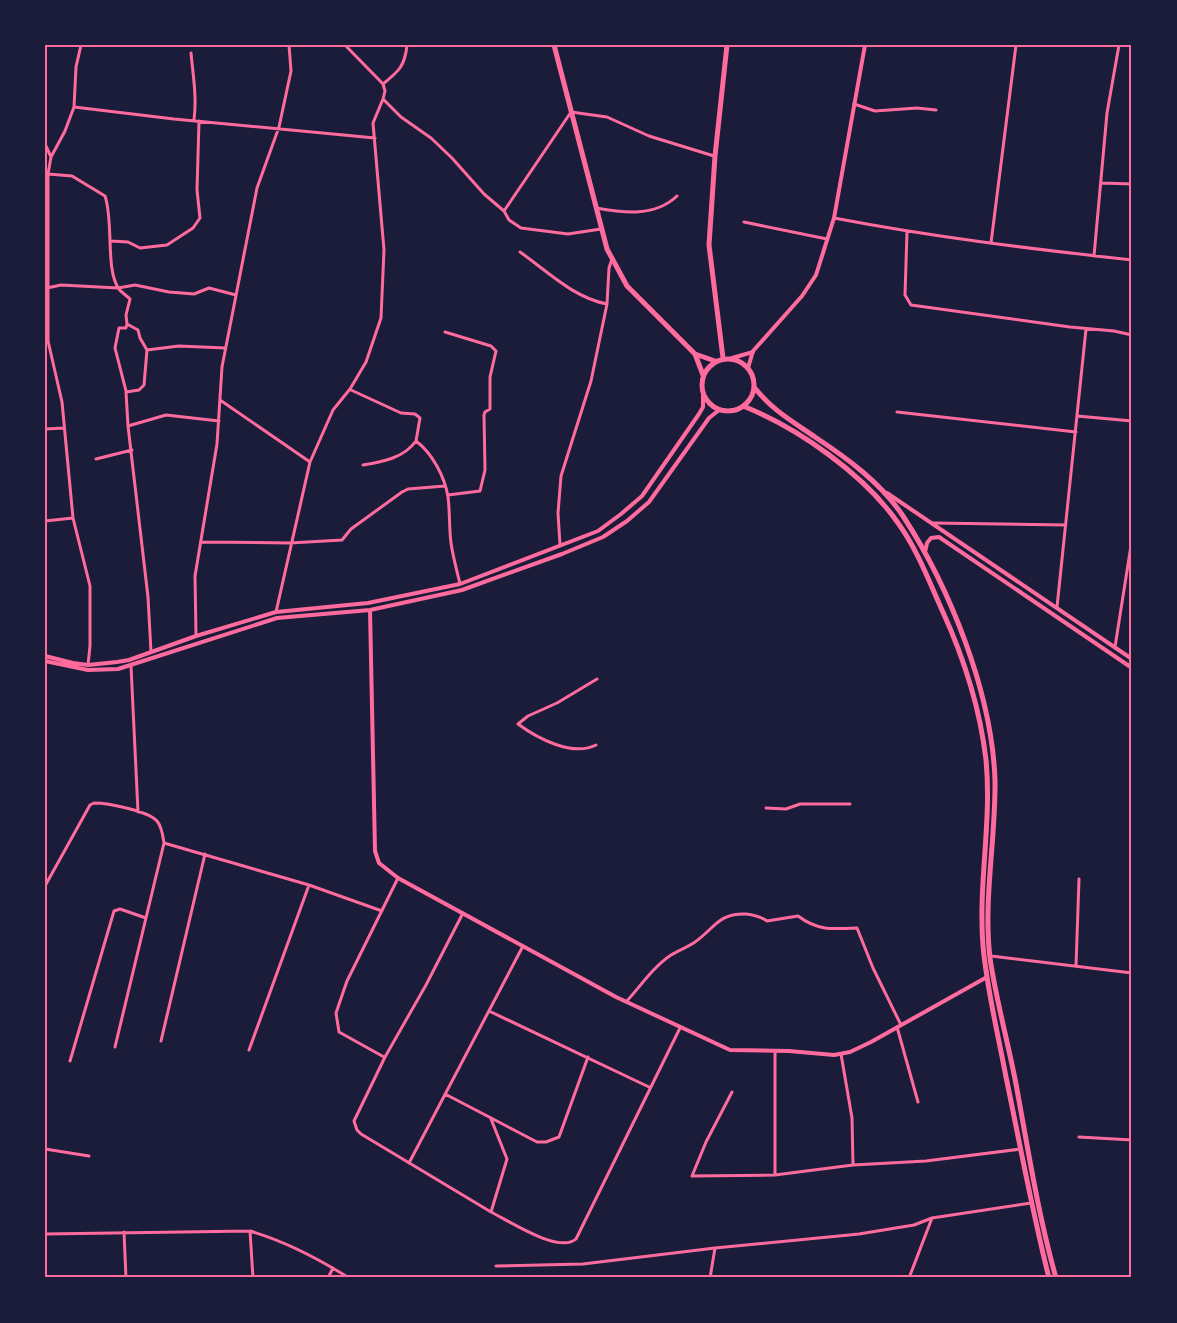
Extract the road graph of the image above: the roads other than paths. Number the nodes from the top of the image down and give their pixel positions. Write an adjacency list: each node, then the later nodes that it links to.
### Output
1 (81, 45): 14 (street)
2 (289, 45): 19 (street)
3 (345, 45): 11 (street)
4 (407, 45): 11 (street)
5 (554, 45): 16 (main road)
6 (727, 45): 22 (main road)
7 (865, 45): 13 (street)
8 (1016, 45): 37 (street)
9 (1119, 45): 26 (street)
10 (191, 52): 17 (street)
11 (383, 84): 12 (street)
12 (383, 99): 20 (street); 30 (street)
13 (854, 104): 15 (street); 31 (street)
14 (74, 107): 17 (street); 23 (street)
15 (936, 110)
16 (571, 112): 22 (street); 29 (main road); 30 (street)
17 (194, 120): 18 (street)
18 (199, 121): 19 (street); 36 (street)
19 (279, 127): 20 (street); 44 (street)
20 (375, 138): 60 (street)
21 (45, 144): 23 (street)
22 (716, 156): 54 (main road)
23 (51, 157): 24 (street)
24 (47, 165): 25 (street)
25 (48, 174): 36 (street); 42 (street)
26 (1102, 183): 27 (street); 39 (street)
27 (1132, 184)
28 (677, 196): 29 (street)
29 (596, 208): 33 (main road)
30 (504, 210): 33 (street)
31 (834, 218): 34 (street); 35 (street)
32 (744, 222): 35 (street)
33 (603, 229): 40 (main road)
34 (907, 232): 37 (street); 47 (street)
35 (828, 239): 52 (street)
36 (110, 241): 43 (street)
37 (991, 243): 39 (street)
38 (520, 252): 45 (street)
39 (1094, 256): 41 (street)
40 (612, 258): 45 (street); 53 (main road)
41 (1132, 260)
42 (46, 288): 43 (street); 71 (street)
43 (118, 288): 44 (street); 46 (street)
44 (236, 295): 50 (street)
45 (607, 304): 90 (street)
46 (127, 324): 51 (street); 61 (street)
47 (1086, 329): 49 (street); 67 (street)
48 (445, 332): 81 (street)
49 (1132, 335)
50 (225, 348): 51 (street); 63 (street)
51 (147, 350): 61 (street)
52 (753, 351): 55 (street); 57 (street)
53 (695, 354): 56 (main road); 58 (main road)
54 (723, 358): 55 (main road); 56 (main road)
55 (732, 358): 57 (main road)
56 (715, 361): 58 (main road)
57 (748, 368): 59 (main road)
58 (703, 375): 62 (main road)
59 (754, 387): 64 (main road); 80 (main road)
60 (350, 389): 74 (street); 77 (street)
61 (126, 392): 70 (street)
62 (703, 395): 65 (main road); 87 (street)
63 (220, 400): 68 (street); 77 (street)
64 (743, 406): 65 (main road); 110 (main road)
65 (719, 410): 91 (street)
66 (897, 412): 73 (street)
67 (1077, 416): 69 (street); 73 (street)
68 (219, 421): 70 (street); 88 (street)
69 (1132, 421)
70 (128, 426): 75 (street)
71 (64, 428): 72 (street); 82 (street)
72 (45, 429)
73 (1076, 432): 85 (street)
74 (416, 441): 78 (street); 79 (street)
75 (132, 450): 76 (street); 101 (street)
76 (96, 459)
77 (310, 462): 89 (street)
78 (363, 465)
79 (445, 486): 81 (street); 89 (street)
80 (883, 491): 84 (street); 92 (main road)
81 (447, 495): 93 (street)
82 (73, 518): 83 (street); 105 (street)
83 (45, 521)
84 (933, 523): 85 (street); 94 (street)
85 (1067, 525): 94 (street)
86 (1132, 539): 100 (street)
87 (575, 541): 90 (street); 91 (street)
88 (201, 542): 89 (street); 98 (street)
89 (290, 543): 96 (street)
90 (560, 547): 93 (street)
91 (577, 548): 95 (street)
92 (925, 555): 107 (street); 109 (main road)
93 (460, 584): 96 (street)
94 (1057, 607): 100 (street)
95 (370, 610): 99 (street); 117 (street)
96 (276, 612): 97 (street)
97 (215, 630): 98 (street); 99 (street)
98 (196, 636): 101 (street)
99 (217, 636): 106 (street)
100 (1115, 649): 103 (street)
101 (151, 652): 105 (street)
102 (45, 656): 105 (street)
103 (1132, 659)
104 (45, 662): 106 (street)
105 (88, 665)
106 (131, 666): 114 (street)
107 (1132, 668)
108 (597, 679): 111 (street)
109 (980, 692): 110 (main road); 125 (main road)
110 (973, 693): 128 (main road)
111 (596, 745)
112 (850, 804): 113 (street)
113 (766, 808)
114 (138, 812): 115 (street); 120 (street)
115 (164, 843): 116 (street); 123 (street)
116 (205, 854): 119 (street); 133 (street)
117 (398, 878): 121 (street); 122 (street)
118 (1078, 879): 126 (street)
119 (309, 885): 121 (street); 135 (street)
120 (45, 886)
121 (382, 911): 138 (street)
122 (463, 913): 124 (street); 138 (street)
123 (147, 918): 134 (street); 140 (street)
124 (523, 946): 129 (street); 130 (street)
125 (990, 956): 126 (street); 170 (main road)
126 (1076, 966): 127 (street)
127 (1132, 973)
128 (987, 977): 131 (street); 149 (main road)
129 (626, 1002): 131 (street); 132 (street)
130 (489, 1011): 139 (street); 143 (street)
131 (899, 1026): 137 (street); 144 (street)
132 (680, 1028): 136 (street); 141 (street)
133 (161, 1041)
134 (116, 1047)
135 (249, 1050)
136 (775, 1050): 137 (street); 153 (street)
137 (841, 1054): 152 (street)
138 (385, 1057): 151 (street)
139 (588, 1057): 141 (street); 145 (street)
140 (69, 1061)
141 (650, 1088): 155 (street)
142 (732, 1092): 153 (street)
143 (445, 1094): 145 (street); 151 (street)
144 (918, 1102)
145 (490, 1119): 155 (street)
146 (1079, 1137): 147 (street)
147 (1132, 1140)
148 (45, 1149): 150 (street)
149 (1021, 1149): 152 (street); 154 (main road)
150 (89, 1156)
151 (409, 1163): 155 (street)
152 (853, 1165): 153 (street)
153 (775, 1176)
154 (1031, 1203): 156 (street); 169 (main road)
155 (491, 1212)
156 (932, 1218): 160 (street); 168 (street)
157 (250, 1231): 158 (street); 162 (street); 164 (street)
158 (124, 1232): 159 (street); 163 (street)
159 (45, 1234)
160 (716, 1248): 161 (street); 167 (street)
161 (496, 1266)
162 (333, 1268): 165 (street); 166 (street)
163 (126, 1278)
164 (253, 1278)
165 (328, 1278)
166 (349, 1278)
167 (710, 1278)
168 (909, 1278)
169 (1049, 1278)
170 (1056, 1278)

